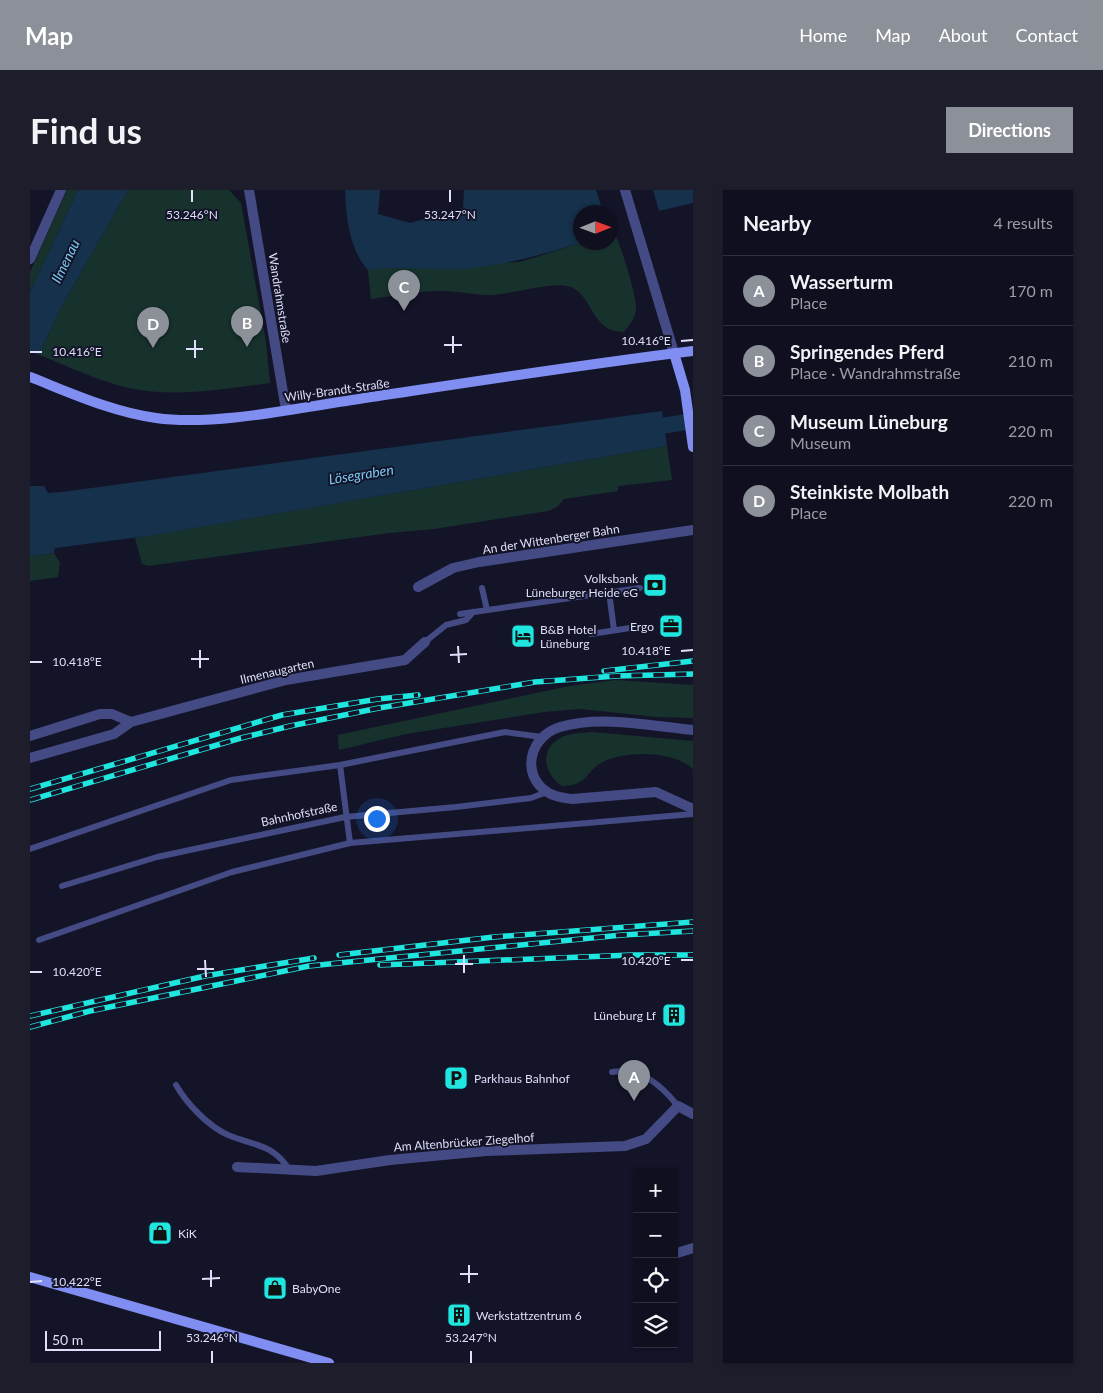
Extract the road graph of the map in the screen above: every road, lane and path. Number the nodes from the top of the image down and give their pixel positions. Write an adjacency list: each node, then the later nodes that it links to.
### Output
1 (62, 190): 4 (street)
2 (249, 190): 8 (street, Wandrahmstraße)
3 (625, 190): 6 (street)
4 (30, 259)
5 (693, 351): 6 (main road, Willy-Brandt-Straße)
6 (674, 353): 8 (main road, Willy-Brandt-Straße); 9 (main road)
7 (30, 377): 8 (main road, Willy-Brandt-Straße)
8 (286, 410)
9 (693, 446)
10 (693, 530): 11 (street, An der Wittenberger Bahn)
11 (418, 587)
12 (482, 588): 15 (lane)
13 (640, 588): 14 (lane)
14 (609, 592): 15 (lane); 19 (lane)
15 (487, 610): 16 (lane)
16 (474, 612): 17 (lane); 21 (lane)
17 (460, 614)
18 (643, 626): 19 (lane)
19 (614, 630): 20 (lane)
20 (591, 634)
21 (425, 642): 22 (street, Ilmenaugarten)
22 (131, 722): 24 (street); 26 (street, Ilmenaugarten)
23 (693, 730): 25 (street)
24 (30, 736)
25 (542, 737): 27 (lane); 28 (street)
26 (30, 758)
27 (340, 765): 31 (lane); 33 (lane)
28 (546, 792): 29 (street); 31 (lane, Bahnhofstraße)
29 (693, 809)
30 (693, 814): 32 (lane)
31 (346, 817): 32 (lane); 34 (lane, Bahnhofstraße)
32 (350, 844): 35 (lane)
33 (30, 849)
34 (62, 886)
35 (40, 940)
36 (612, 1072): 38 (lane)
37 (176, 1086): 41 (lane)
38 (678, 1106): 39 (street); 41 (street, Am Altenbrücker Ziegelhof)
39 (693, 1114)
40 (237, 1167): 41 (street, Am Altenbrücker Ziegelhof)
41 (290, 1171)
42 (693, 1248): 43 (street)
43 (678, 1253)
44 (30, 1277): 45 (main road)
45 (329, 1363)

